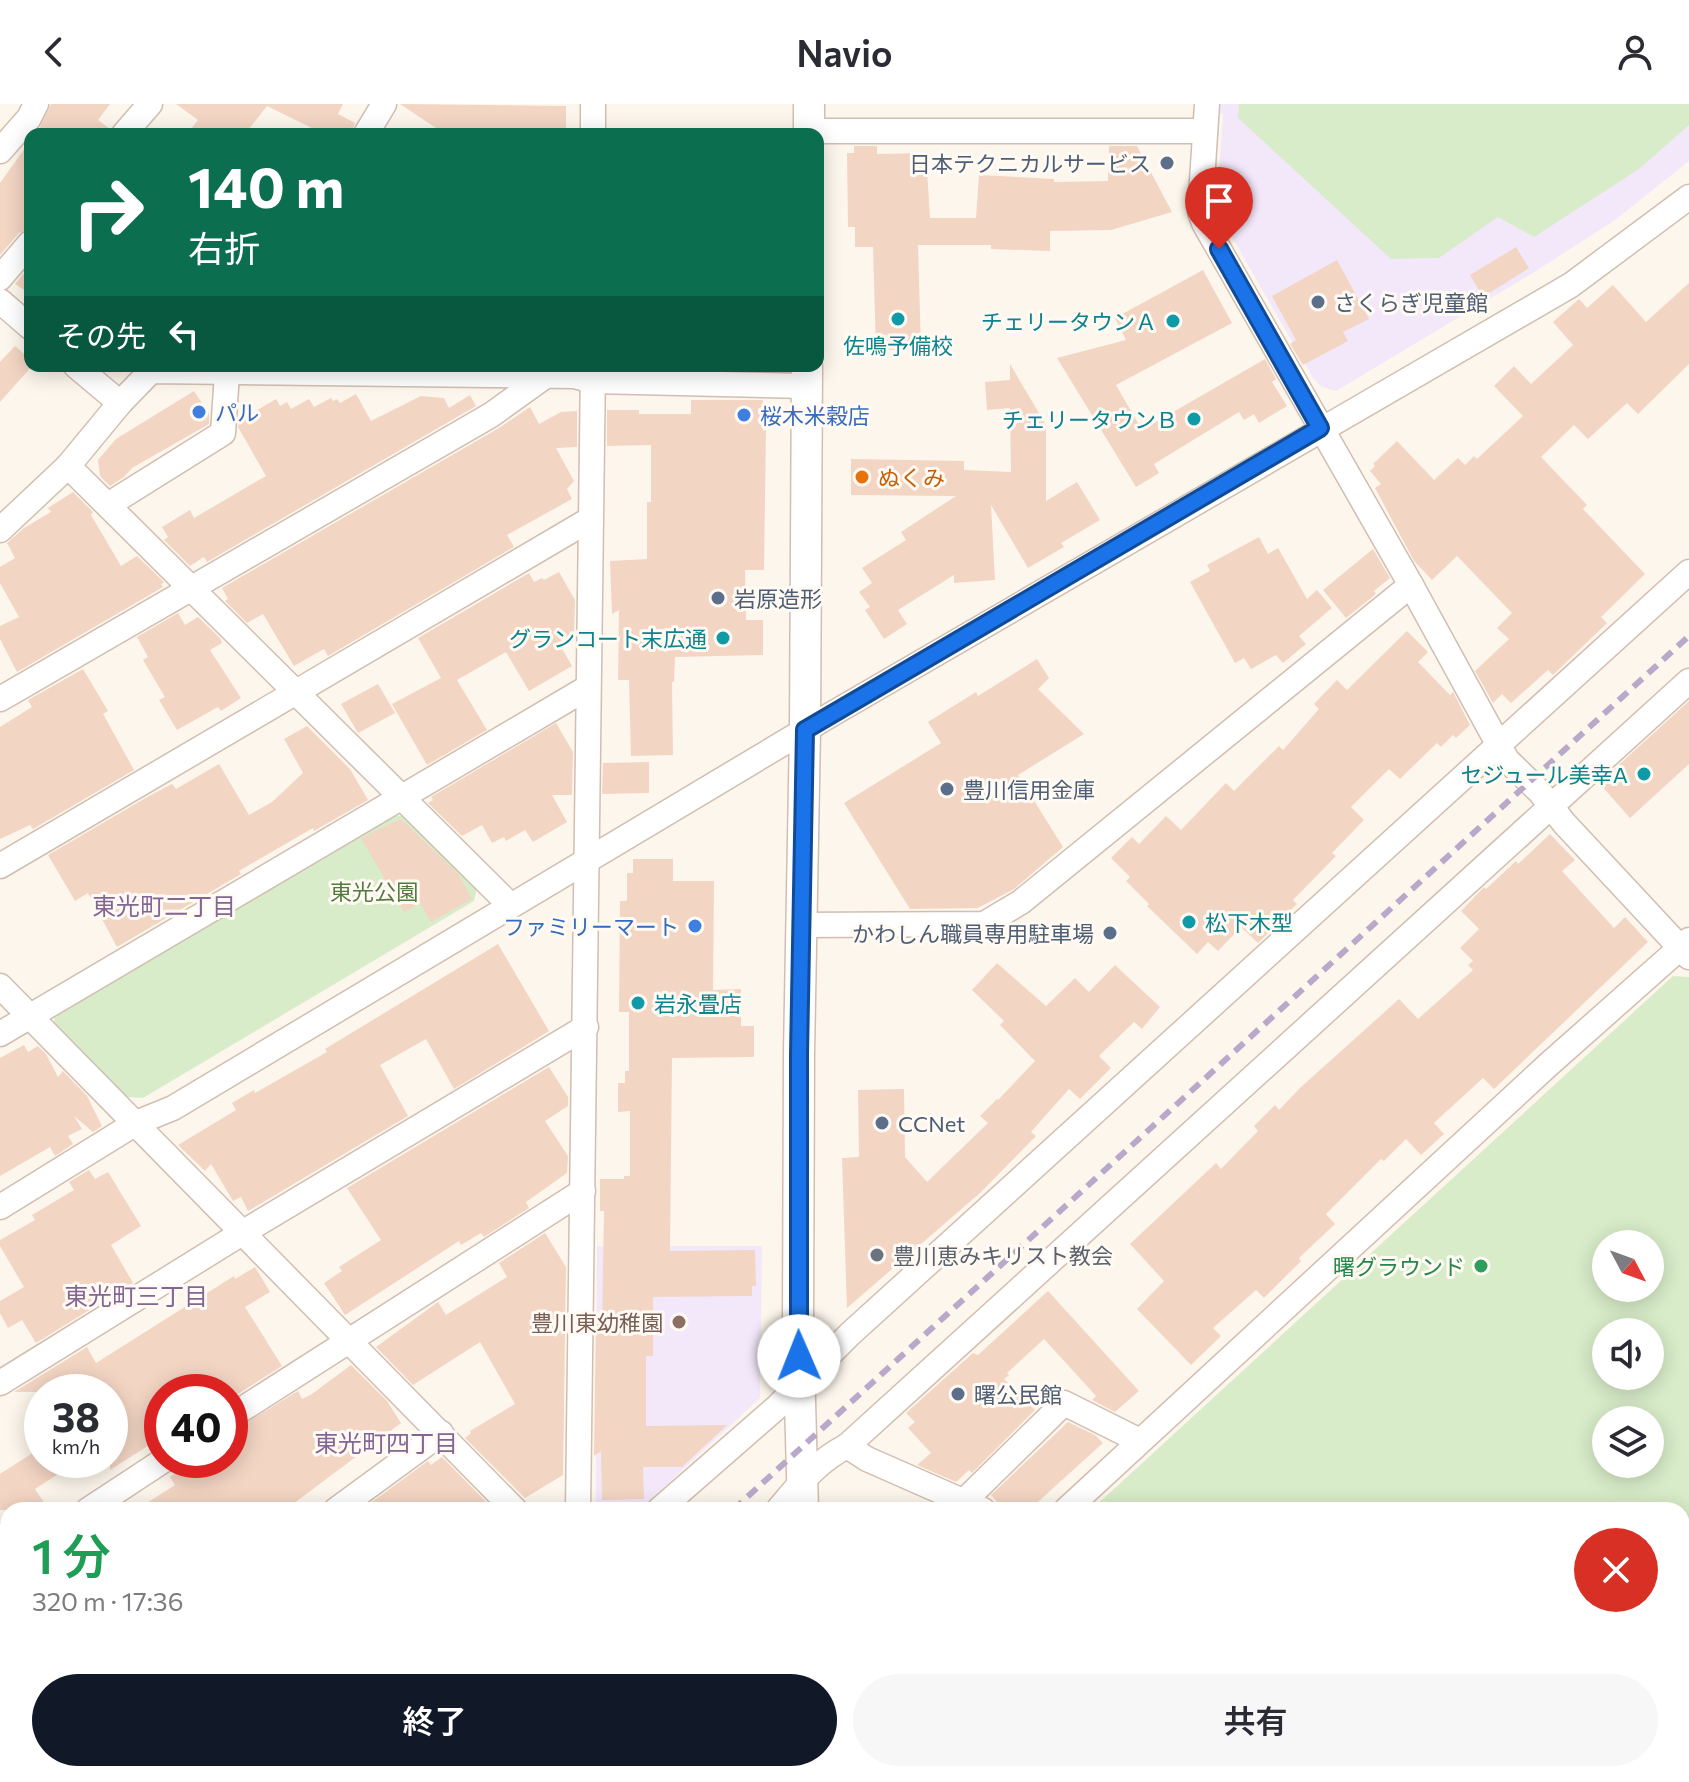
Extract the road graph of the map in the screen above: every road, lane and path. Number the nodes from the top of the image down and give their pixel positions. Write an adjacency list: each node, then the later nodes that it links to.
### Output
1 (36, 104): 11 (street)
2 (150, 104): 7 (street)
3 (384, 104): 8 (street)
4 (593, 104): 9 (street)
5 (1207, 104): 10 (street)
6 (809, 123): 10 (street)
7 (129, 128)
8 (370, 128)
9 (593, 128)
10 (1205, 131): 27 (street)
11 (0, 151)
12 (1689, 197): 27 (street)
13 (24, 250): 14 (street)
14 (0, 278)
15 (0, 301): 16 (street)
16 (24, 322)
17 (83, 372): 26 (street)
18 (150, 372): 26 (street)
19 (189, 372): 22 (street)
20 (267, 372): 22 (street)
21 (404, 372): 25 (street)
22 (227, 373): 29 (street)
23 (593, 373): 24 (street); 25 (street); 30 (street)
24 (806, 376): 39 (street)
25 (544, 377): 34 (street)
26 (120, 403): 28 (street)
27 (1320, 428): 33 (street); 39 (street)
28 (68, 466): 29 (street); 31 (street)
29 (108, 505): 34 (street)
30 (589, 520): 36 (street); 37 (street)
31 (0, 530)
32 (1689, 572): 40 (street)
33 (1411, 585): 40 (street); 46 (street)
34 (191, 588): 37 (street); 38 (street)
35 (1689, 681): 42 (street)
36 (587, 688): 41 (street); 43 (street)
37 (298, 692): 41 (street); 44 (street)
38 (0, 699)
39 (805, 730): 43 (street); 46 (street)
40 (1500, 745): 42 (street); 58 (street)
41 (401, 796): 45 (street); 49 (street)
42 (1551, 806): 47 (street); 62 (street)
43 (586, 861): 45 (street); 50 (street)
44 (0, 866)
45 (510, 905): 52 (street)
46 (801, 925): 58 (street)
47 (1686, 948): 61 (street)
48 (0, 986): 49 (street)
49 (30, 1016): 51 (street); 52 (street)
50 (586, 1027): 53 (street); 55 (street)
51 (0, 1034)
52 (136, 1123): 54 (street); 55 (street)
53 (583, 1191): 56 (street); 68 (street)
54 (0, 1207)
55 (242, 1233): 56 (street); 57 (street)
56 (348, 1340): 59 (street); 60 (street)
57 (0, 1383)
58 (799, 1385): 64 (street); 69 (street)
59 (248, 1405)
60 (441, 1433): 66 (street); 67 (street)
61 (1140, 1441): 73 (street); 74 (street)
62 (847, 1446): 64 (street); 72 (street)
63 (144, 1473): 65 (street)
64 (804, 1477): 70 (street); 71 (street)
65 (100, 1502)
66 (347, 1502)
67 (507, 1502)
68 (578, 1502)
69 (668, 1502)
70 (784, 1502)
71 (803, 1502)
72 (957, 1502)
73 (972, 1502)
74 (1075, 1502)

